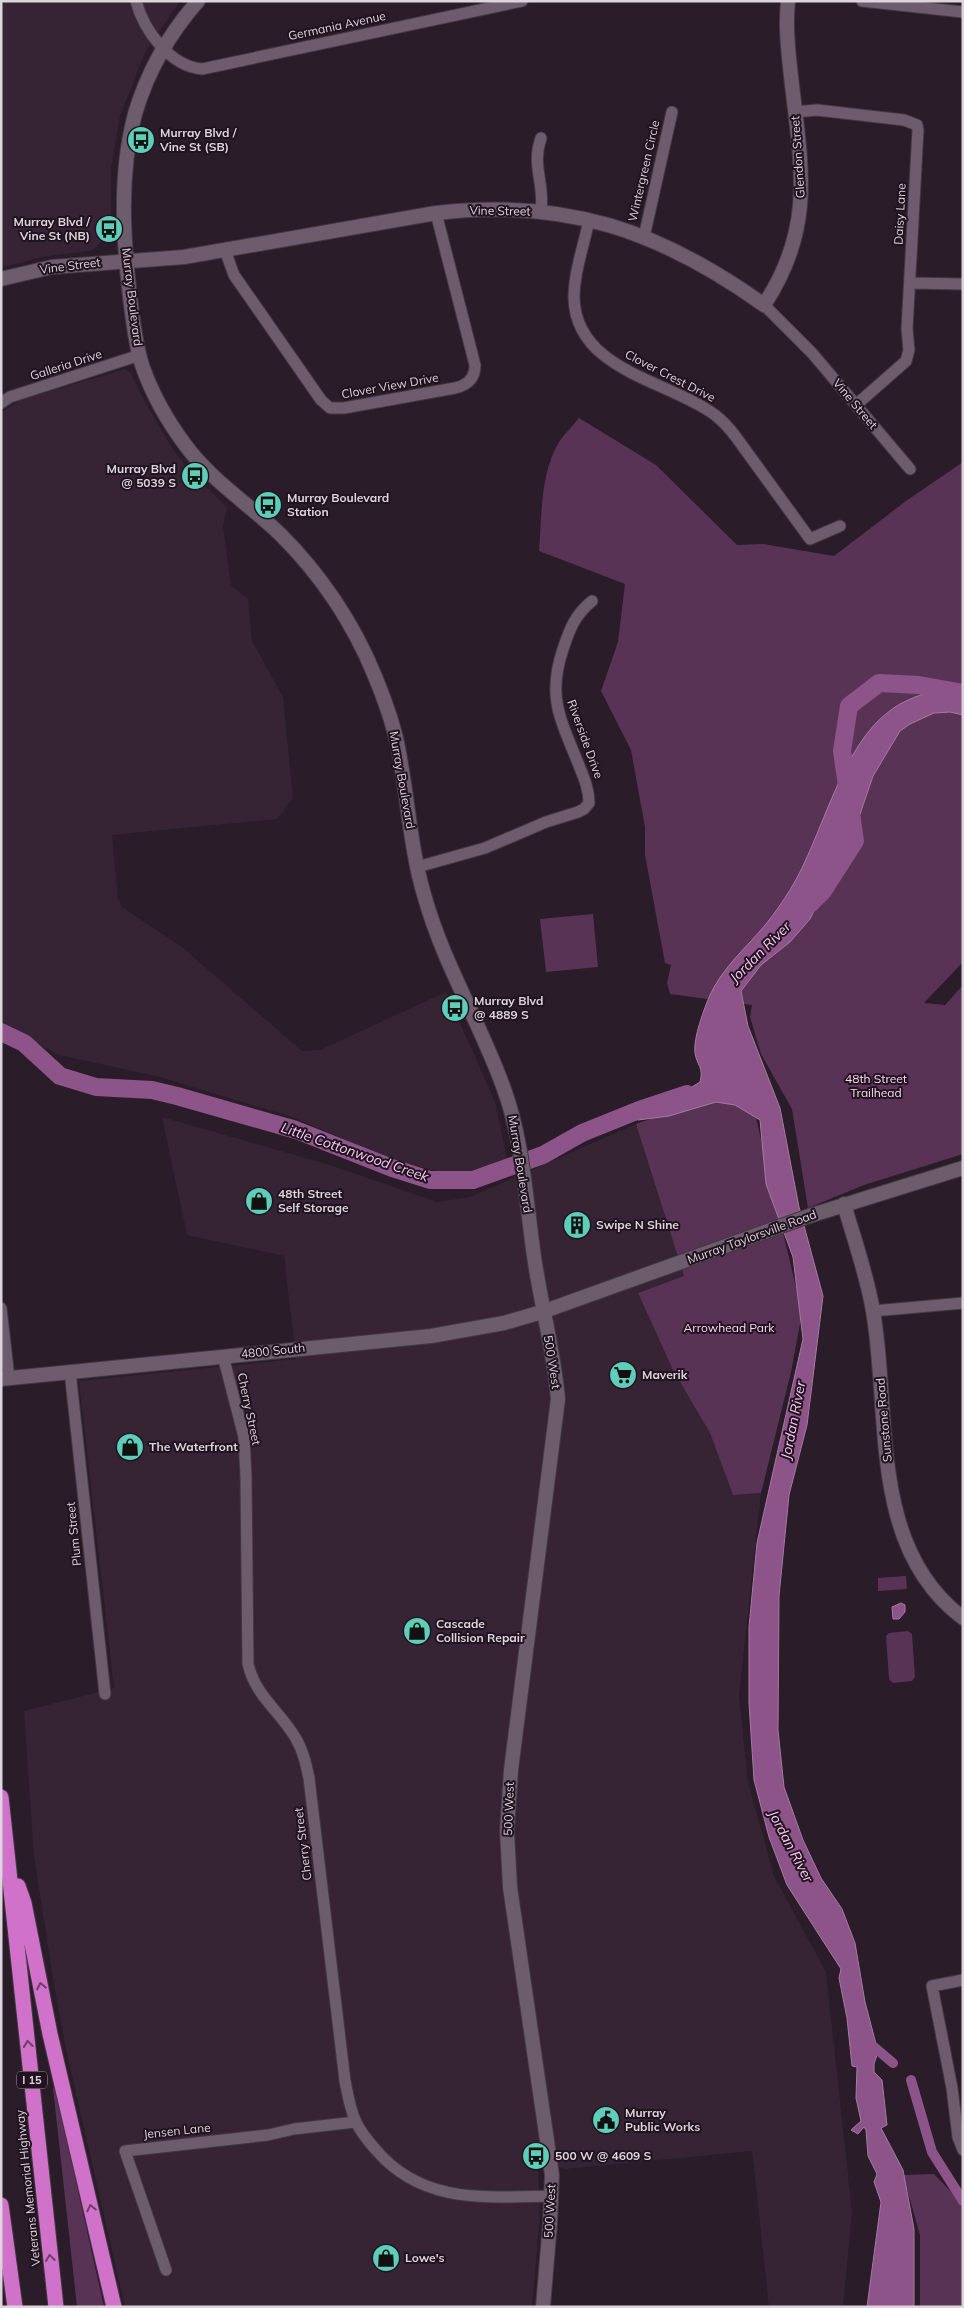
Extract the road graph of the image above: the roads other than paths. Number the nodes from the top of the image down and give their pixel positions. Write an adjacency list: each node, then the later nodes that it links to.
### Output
1 (136, 1): 7 (street, Germania Avenue)
2 (198, 1): 7 (street, Murray Boulevard)
3 (522, 1): 7 (street, Germania Avenue)
4 (788, 1): 9 (street, Glendon Street)
5 (862, 1): 6 (street)
6 (963, 12)
7 (164, 47): 16 (street, Murray Boulevard)
8 (672, 112): 14 (street, Wintergreen Circle)
9 (796, 112): 18 (street, Daisy Lane); 20 (street, Glendon Street)
10 (541, 138): 11 (street)
11 (541, 212): 12 (street, Vine Street); 13 (street, Vine Street)
12 (436, 213): 15 (street, Vine Street); 15 (street, Clover View Drive)
13 (589, 220): 14 (street, Vine Street); 25 (street, Clover Crest Drive)
14 (644, 236): 20 (street, Vine Street)
15 (225, 250): 16 (street, Vine Street)
16 (126, 261): 17 (street, Vine Street); 21 (street, Murray Boulevard)
17 (1, 279)
18 (910, 284): 19 (street); 23 (street, Daisy Lane)
19 (963, 284)
20 (764, 305): 23 (street, Vine Street)
21 (140, 355): 22 (street, Galleria Drive); 27 (street, Murray Boulevard)
22 (1, 403)
23 (856, 405): 24 (street, Vine Street)
24 (910, 470)
25 (840, 526)
26 (592, 601): 27 (street, Riverside Drive)
27 (417, 867): 33 (street, Murray Boulevard)
28 (963, 1168): 29 (street, Murray Taylorsville Road)
29 (844, 1204): 32 (street, Sunstone Road); 33 (street, Murray Taylorsville Road)
30 (963, 1303): 32 (street)
31 (1, 1308): 36 (street)
32 (873, 1311): 37 (street, Sunstone Road)
33 (542, 1312): 34 (street, 4800 South); 44 (street, 500 West)
34 (223, 1356): 35 (street, 4800 South); 42 (street, Cherry Street)
35 (70, 1371): 36 (street, 4800 South); 38 (street, Plum Street)
36 (5, 1378)
37 (963, 1618)
38 (106, 1694)
39 (1, 1797): 40 (highway, Veterans Memorial Highway / I 15)
40 (8, 1853): 48 (highway, Veterans Memorial Highway / I 15, one-way to 40); 49 (highway, one-way to 40)
41 (963, 1980): 43 (street)
42 (356, 2122): 44 (street, Cherry Street); 46 (street, Jensen Lane)
43 (963, 2150)
44 (552, 2196): 50 (street, 500 West)
45 (1, 2205): 47 (highway)
46 (166, 2270)
47 (15, 2307)
48 (56, 2307)
49 (114, 2307)
50 (543, 2307)

